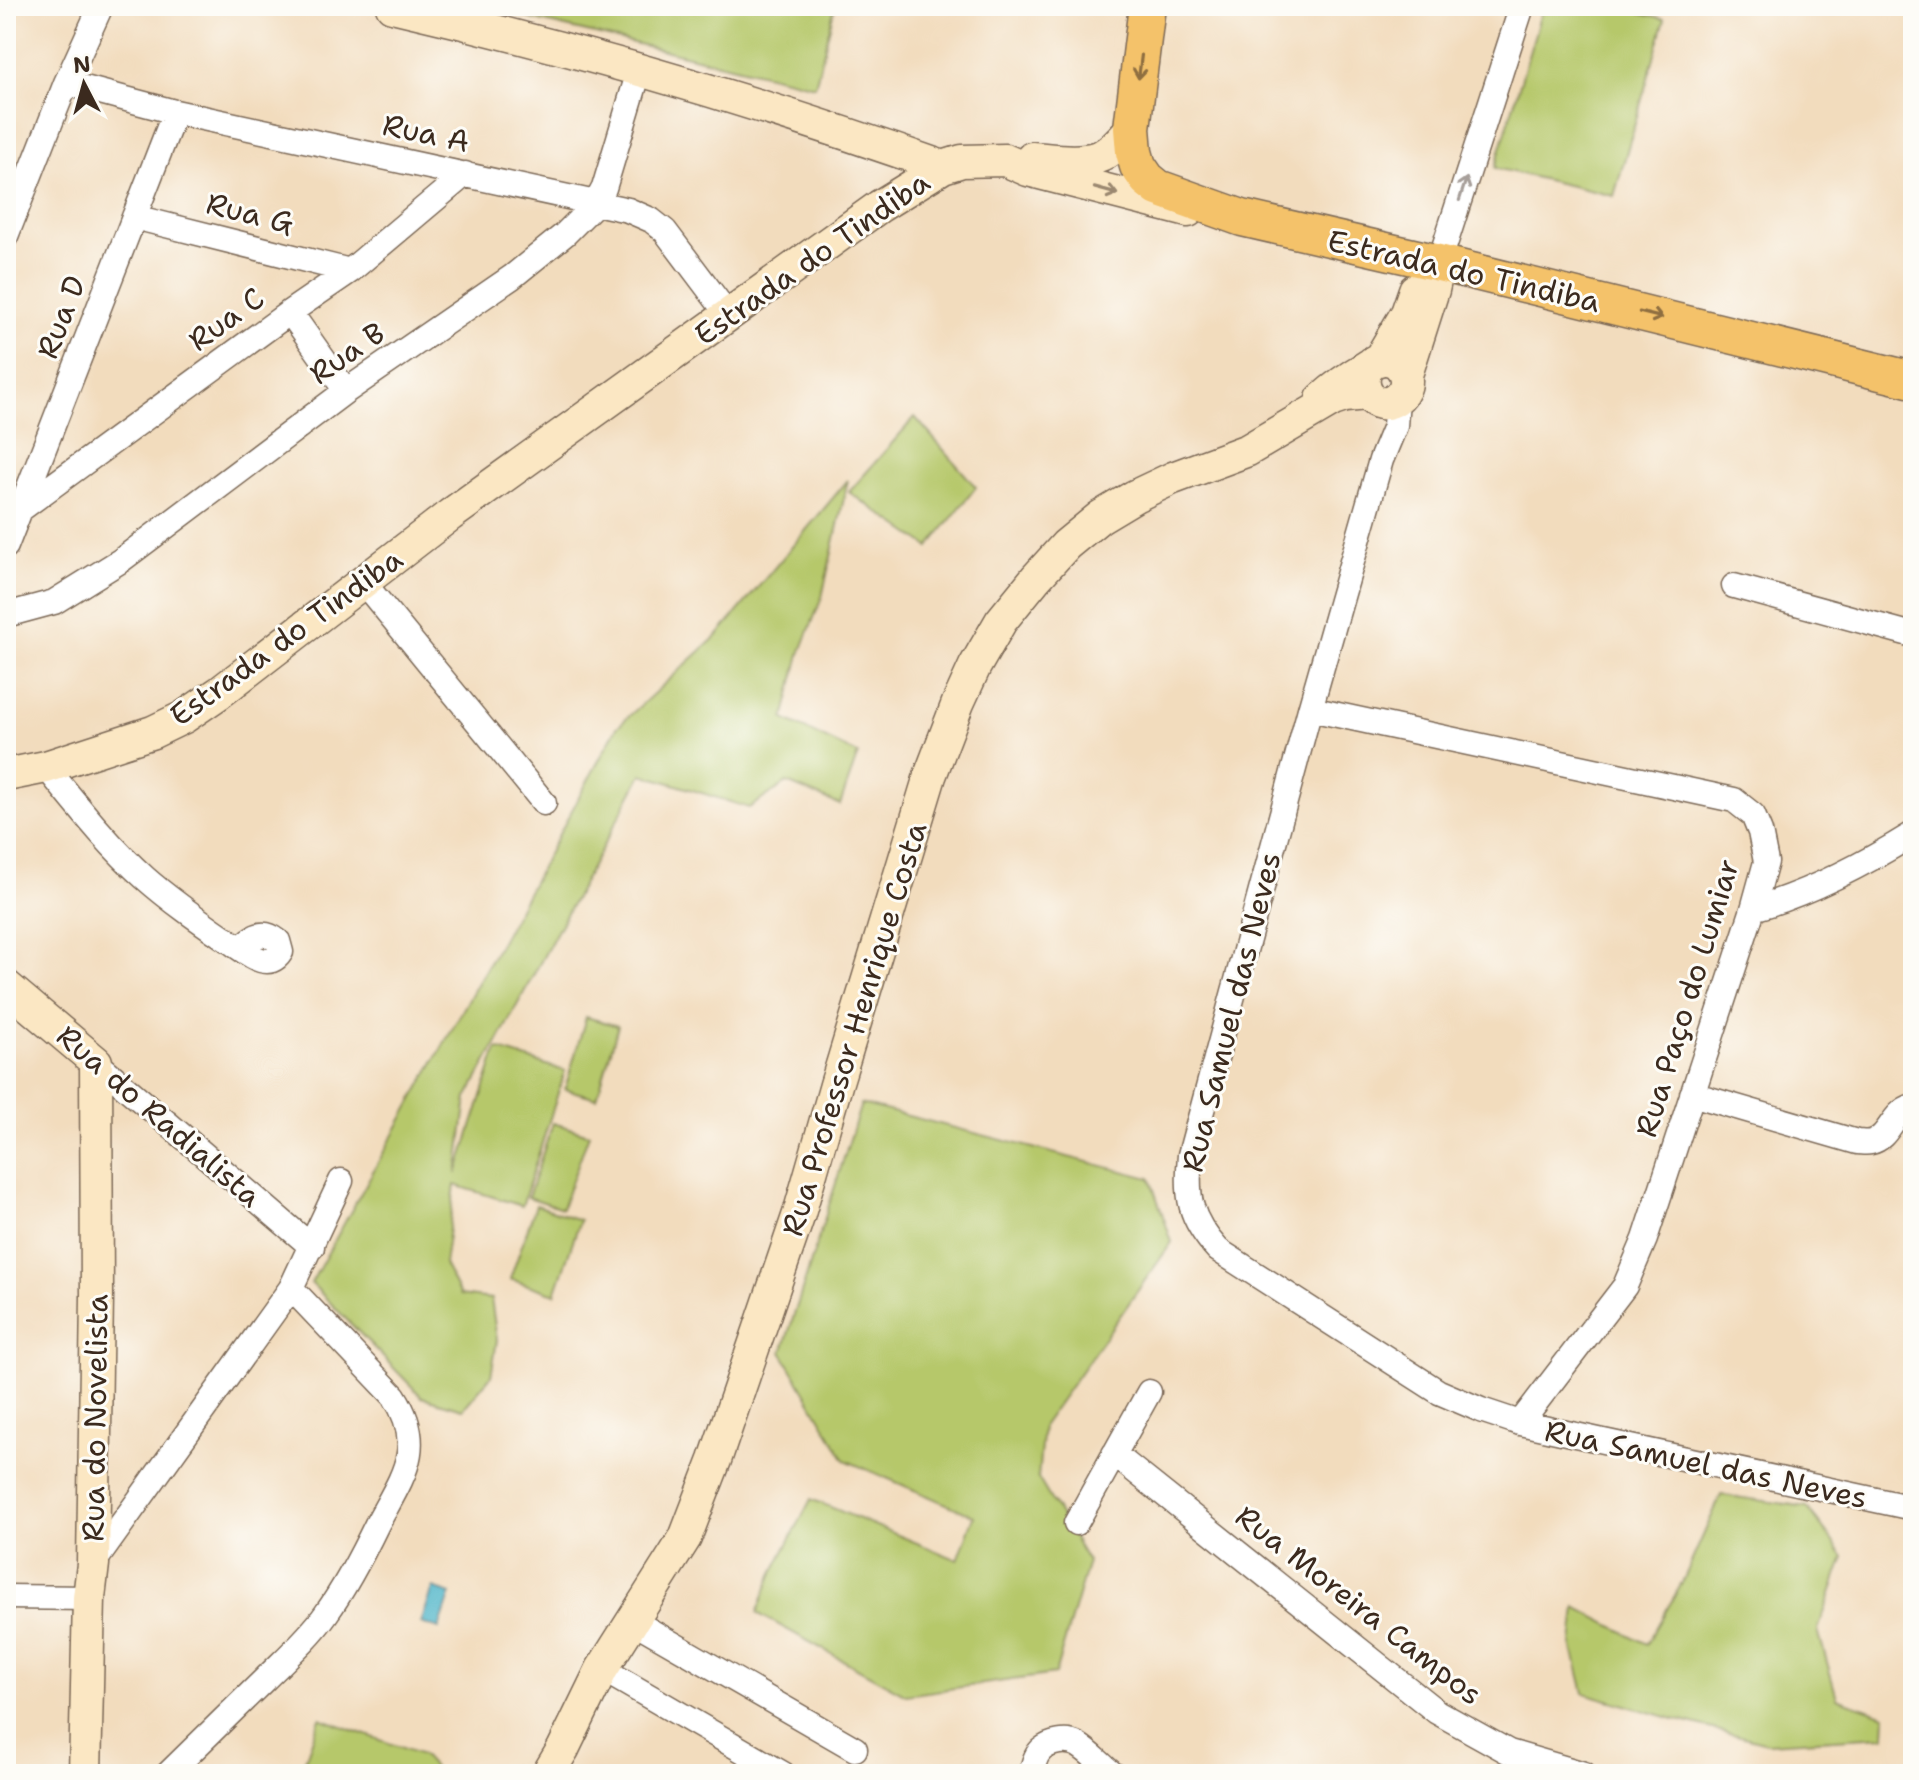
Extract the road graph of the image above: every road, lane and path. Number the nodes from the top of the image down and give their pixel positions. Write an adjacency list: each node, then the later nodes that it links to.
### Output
1 (101, 6): 6 (street)
2 (1147, 6): 8 (main road, one-way to 8)
3 (1522, 6): 16 (street, Rua Samuel das Neves, one-way to 3)
4 (404, 7): 5 (street)
5 (640, 68): 10 (street); 12 (street, Rua B)
6 (66, 83): 7 (street, Rua A); 15 (street)
7 (175, 112): 11 (street, Rua A); 13 (street, Rua D)
8 (1132, 128): 9 (street); 14 (main road)
9 (1005, 160): 10 (street, Estrada do Tindiba); 14 (street, Estrada do Tindiba, one-way to 14)
10 (943, 167): 19 (street, Estrada do Tindiba)
11 (465, 174): 12 (street, Rua A); 17 (street, Rua C)
12 (596, 203): 19 (street, Rua A); 22 (street, Rua B)
13 (134, 217): 17 (street, Rua G); 23 (street, Rua D)
14 (1242, 218): 16 (main road, Estrada do Tindiba)
15 (6, 236)
16 (1423, 260): 20 (main road, Estrada do Tindiba, one-way to 20); 21 (street, Rua Samuel das Neves)
17 (350, 271): 18 (street, Rua C)
18 (290, 312): 22 (street); 23 (street, Rua C)
19 (729, 316): 25 (street, Estrada do Tindiba)
20 (1913, 380)
21 (1382, 382): 29 (street, Rua Samuel das Neves); 51 (street, Rua Professor Henrique Costa)
22 (346, 391): 27 (street, Rua B)
23 (21, 509): 24 (street, Rua D)
24 (6, 546)
25 (363, 582): 30 (street, Estrada do Tindiba); 32 (street)
26 (1734, 586): 28 (street)
27 (6, 615)
28 (1913, 635)
29 (1310, 709): 34 (street, Rua Paço do Lumiar); 44 (street, Rua Samuel das Neves)
30 (46, 767): 31 (street, Estrada do Tindiba); 35 (street)
31 (6, 775)
32 (544, 803)
33 (1913, 834): 34 (street)
34 (1753, 909): 38 (street, Rua Paço do Lumiar)
35 (241, 949)
36 (6, 986): 37 (street, Rua do Radialista)
37 (96, 1062): 41 (street, Rua do Radialista); 48 (street, Rua do Novelista)
38 (1692, 1094): 39 (street); 44 (street, Rua Paço do Lumiar)
39 (1913, 1106)
40 (341, 1181): 41 (street)
41 (312, 1247): 42 (street)
42 (291, 1288): 48 (street); 55 (street)
43 (1149, 1392): 45 (street)
44 (1520, 1423): 46 (street, Rua Samuel das Neves)
45 (1114, 1454): 47 (street); 60 (street, Rua Moreira Campos)
46 (1913, 1508)
47 (1076, 1523)
48 (93, 1564): 50 (street, Rua do Novelista)
49 (6, 1597): 50 (street)
50 (89, 1598): 54 (street, Rua do Novelista)
51 (633, 1621): 52 (street, Rua Professor Henrique Costa); 53 (street)
52 (602, 1669): 56 (street, Rua Professor Henrique Costa); 57 (street)
53 (855, 1749)
54 (85, 1774)
55 (168, 1774)
56 (548, 1774)
57 (783, 1774)
58 (1031, 1774): 59 (street)
59 (1113, 1774)
60 (1584, 1774)

